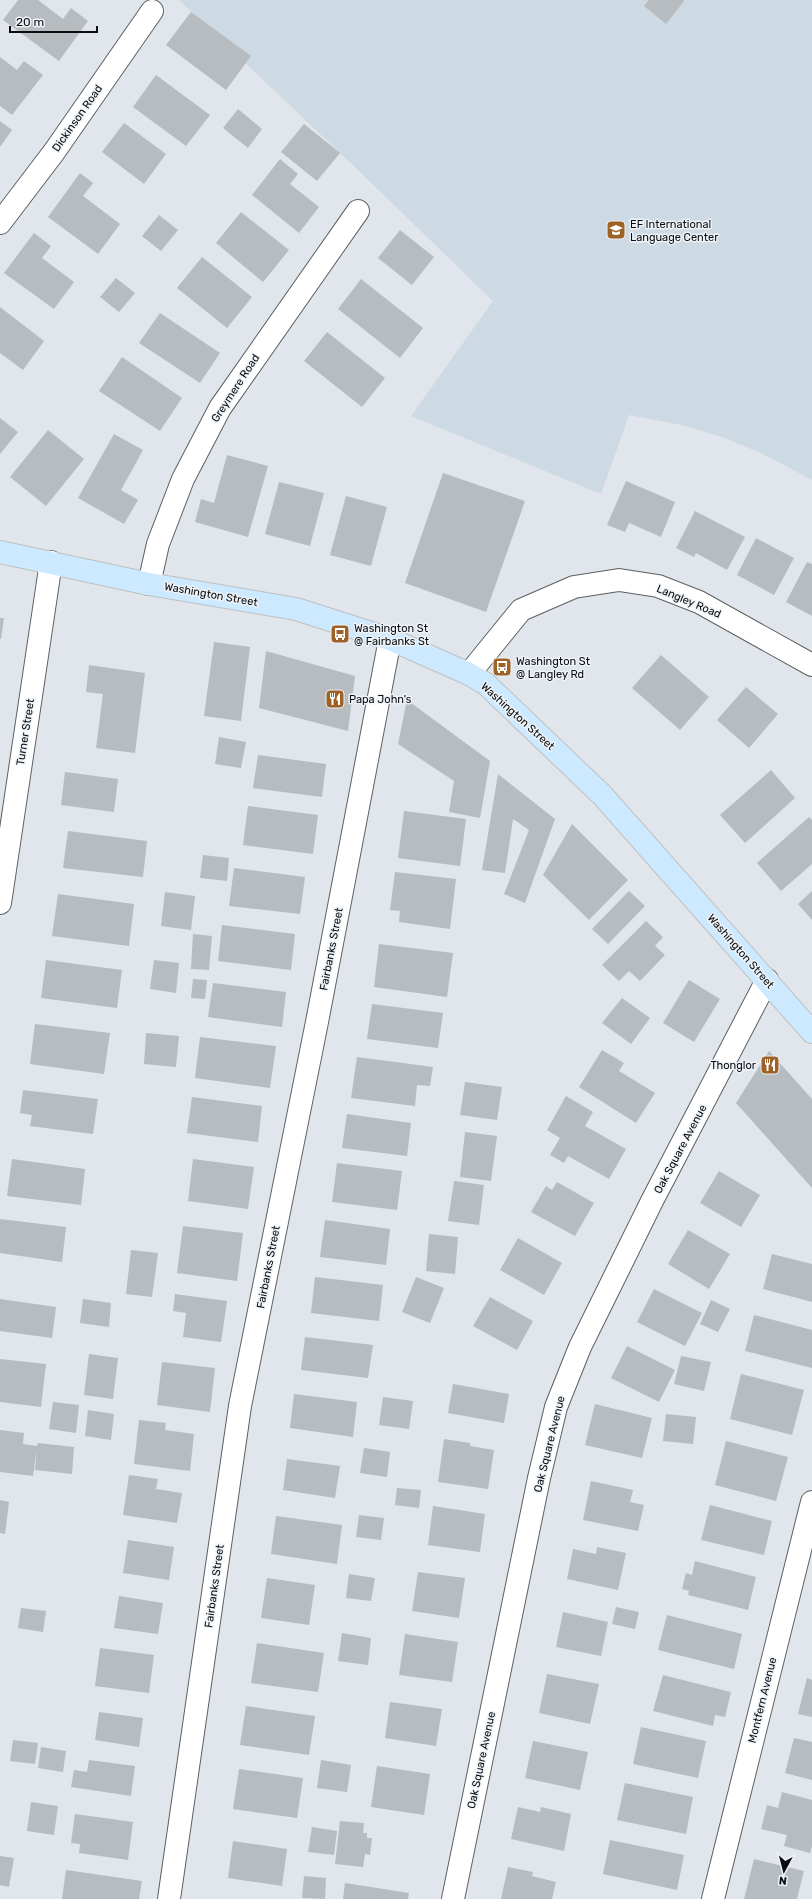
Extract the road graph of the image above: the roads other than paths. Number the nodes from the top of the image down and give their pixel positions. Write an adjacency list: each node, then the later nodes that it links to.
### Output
1 (152, 11): 3 (street, Dickinson Road)
2 (358, 211): 6 (street, Greymere Road)
3 (0, 223)
4 (0, 552): 5 (main road, Washington Street)
5 (51, 562): 6 (main road, Washington Street); 10 (street, Turner Street)
6 (149, 584): 7 (main road, Washington Street)
7 (390, 639): 9 (main road, Washington Street); 14 (street, Fairbanks Street)
8 (812, 665): 9 (street, Langley Road)
9 (469, 674): 11 (main road, Washington Street)
10 (0, 903)
11 (767, 980): 12 (main road, Washington Street); 15 (street, Oak Square Avenue)
12 (812, 1032)
13 (812, 1502): 16 (street, Montfern Avenue)
14 (169, 1899)
15 (453, 1899)
16 (713, 1899)

